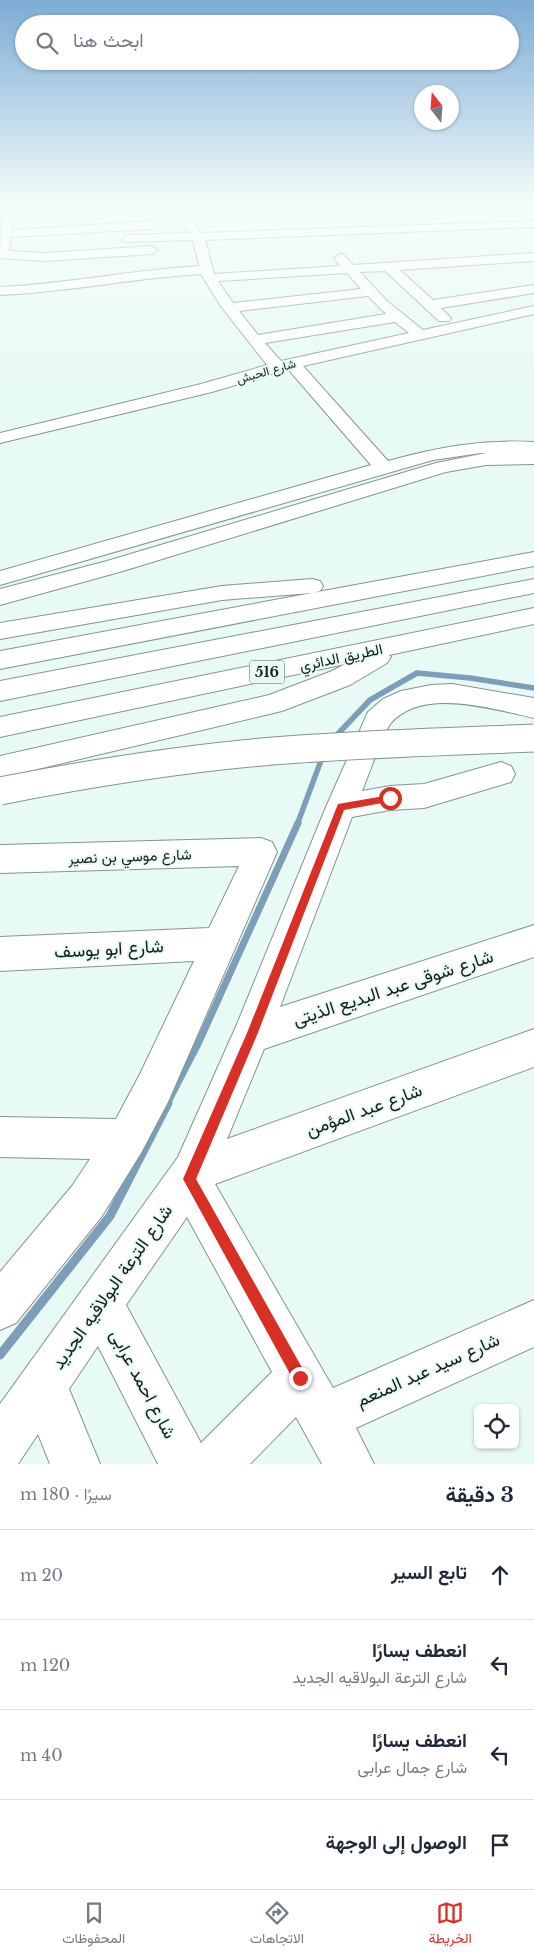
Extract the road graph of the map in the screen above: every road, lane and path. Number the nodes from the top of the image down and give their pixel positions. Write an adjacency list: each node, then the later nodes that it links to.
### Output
1 (113, 273): 9 (main road)
2 (154, 273): 7 (main road)
3 (212, 273): 18 (main road)
4 (352, 273): 10 (main road)
5 (394, 273): 22 (main road)
6 (435, 273): 8 (main road)
7 (140, 274): 9 (main road)
8 (439, 276)
9 (115, 278): 14 (main road)
10 (358, 280): 11 (main road); 16 (main road)
11 (310, 285)
12 (454, 288): 20 (main road)
13 (534, 289): 20 (main road)
14 (0, 291)
15 (236, 292): 18 (main road)
16 (370, 292): 21 (main road); 24 (main road)
17 (65, 293): 19 (main road)
18 (219, 293): 24 (main road)
19 (0, 295)
20 (469, 300): 22 (main road); 27 (main road)
21 (382, 304): 23 (main road); 26 (main road)
22 (431, 306): 30 (main road)
23 (364, 307)
24 (230, 308): 29 (main road)
25 (534, 310): 27 (main road, شارع الحبش)
26 (396, 316): 31 (main road); 32 (main road)
27 (492, 319): 30 (main road, شارع الحبش)
28 (262, 322): 29 (main road)
29 (243, 325): 32 (main road)
30 (454, 327): 31 (main road, شارع الحبش)
31 (420, 335): 33 (main road, شارع الحبش)
32 (256, 340): 33 (main road)
33 (285, 366): 34 (main road, شارع الحبش); 37 (main road)
34 (0, 438)
35 (534, 448): 37 (main road)
36 (534, 458): 42 (main road)
37 (384, 468): 39 (main road)
38 (534, 559): 40 (main road)
39 (0, 578)
40 (396, 584): 44 (main road); 46 (main road)
41 (534, 586): 47 (main road)
42 (0, 597)
43 (534, 616): 45 (main road, الطريق الدائري / 516)
44 (0, 631)
45 (396, 646): 49 (main road, الطريق الدائري / 516); 51 (main road)
46 (0, 660)
47 (0, 691)
48 (534, 708): 54 (main road, شارع الترعة البولاقيه الجديد)
49 (0, 727)
50 (534, 738): 53 (main road, bridge)
51 (0, 767)
52 (501, 774): 54 (main road)
53 (0, 791)
54 (341, 807): 59 (main road, شارع الترعة البولاقيه الجديد)
55 (0, 859): 57 (main road, شارع موسي بن نصير)
56 (534, 941): 59 (main road, شارع شوقى عبد البديع الذيتى)
57 (219, 944): 58 (main road, شارع ابو يوسف); 62 (main road)
58 (0, 954)
59 (252, 1035): 63 (main road, شارع الترعة البولاقيه الجديد)
60 (534, 1048): 63 (main road, شارع عبد المؤمن)
61 (0, 1137): 62 (main road)
62 (127, 1139): 64 (main road)
63 (191, 1175): 65 (main road, شارع الترعة البولاقيه الجديد); 68 (main road)
64 (4, 1296)
65 (100, 1304): 67 (main road, شارع الترعة البولاقيه الجديد); 71 (main road, شارع احمد عرابى)
66 (534, 1323): 68 (main road, شارع سيد عبد المنعم)
67 (43, 1386): 69 (main road, شارع الترعة البولاقيه الجديد); 70 (main road)
68 (311, 1398): 72 (main road); 73 (main road)
69 (0, 1446)
70 (75, 1464)
71 (185, 1464)
72 (215, 1464)
73 (349, 1464)

